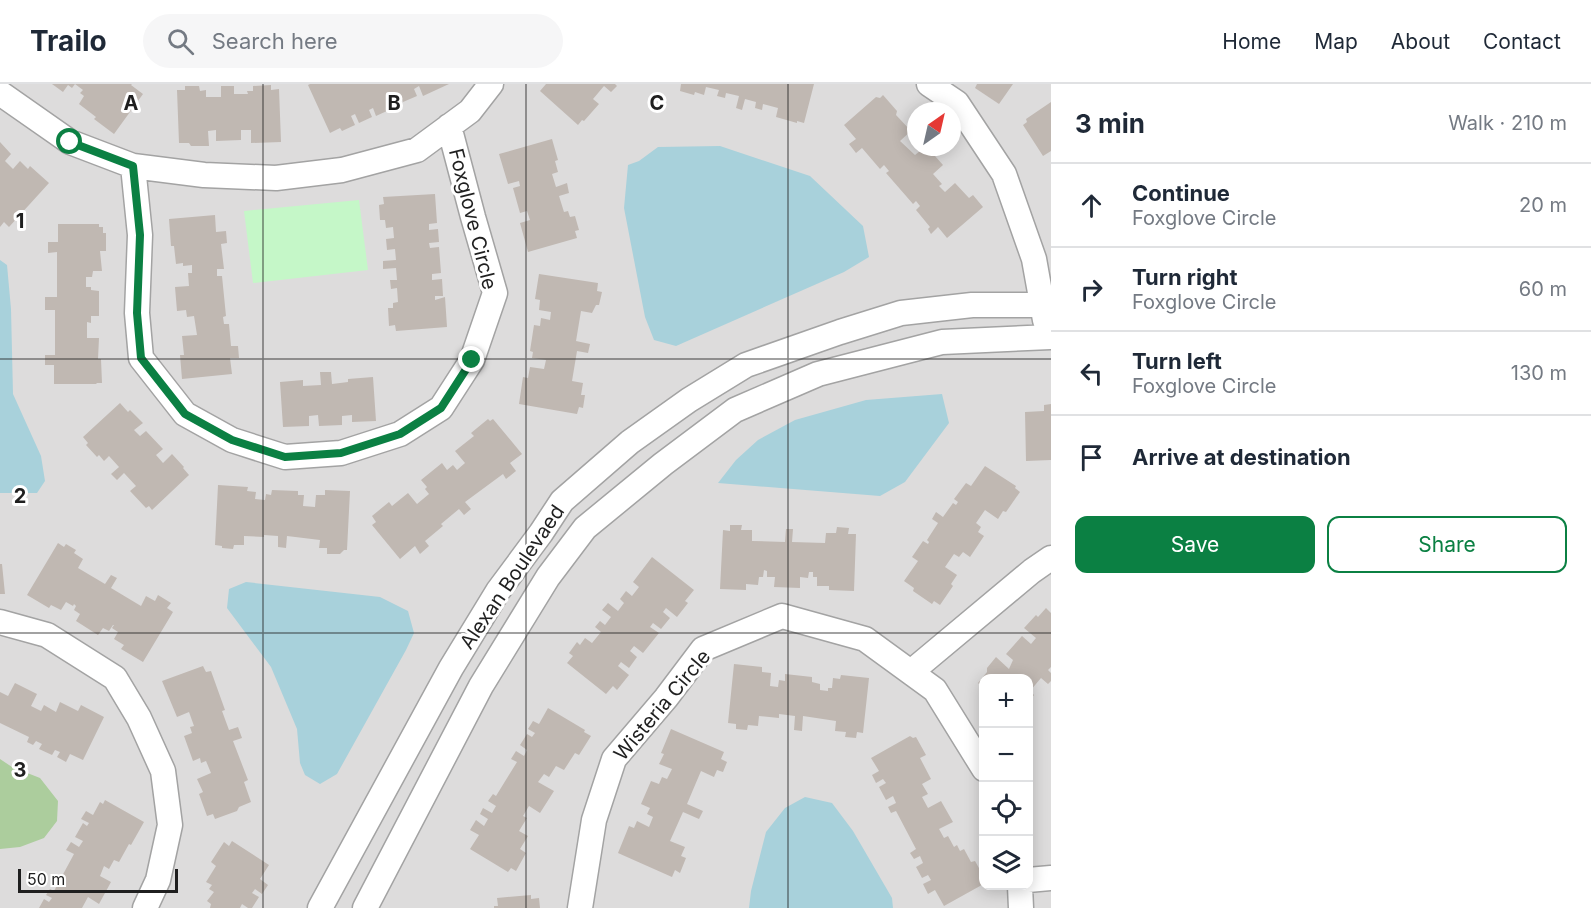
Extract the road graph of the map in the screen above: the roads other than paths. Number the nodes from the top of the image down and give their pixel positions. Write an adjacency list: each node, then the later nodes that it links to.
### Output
1 (491, 84): 4 (street, Foxglove Circle)
2 (929, 84): 6 (street)
3 (0, 93): 5 (street, Foxglove Circle)
4 (449, 126): 5 (street, Foxglove Circle); 5 (street, Foxglove Circle)
5 (133, 166)
6 (1047, 305): 7 (street); 16 (street, Alexan Boulevaed)
7 (1049, 337): 17 (street, Alexan Boulevaed)
8 (1051, 558): 10 (street)
9 (0, 622): 15 (street)
10 (911, 672): 11 (street, Wisteria Circle); 18 (street, Wisteria Circle)
11 (979, 761)
12 (1051, 878): 13 (street)
13 (1033, 880)
14 (1020, 890): 19 (street)
15 (145, 908)
16 (320, 908)
17 (365, 908)
18 (580, 908)
19 (1021, 908)

